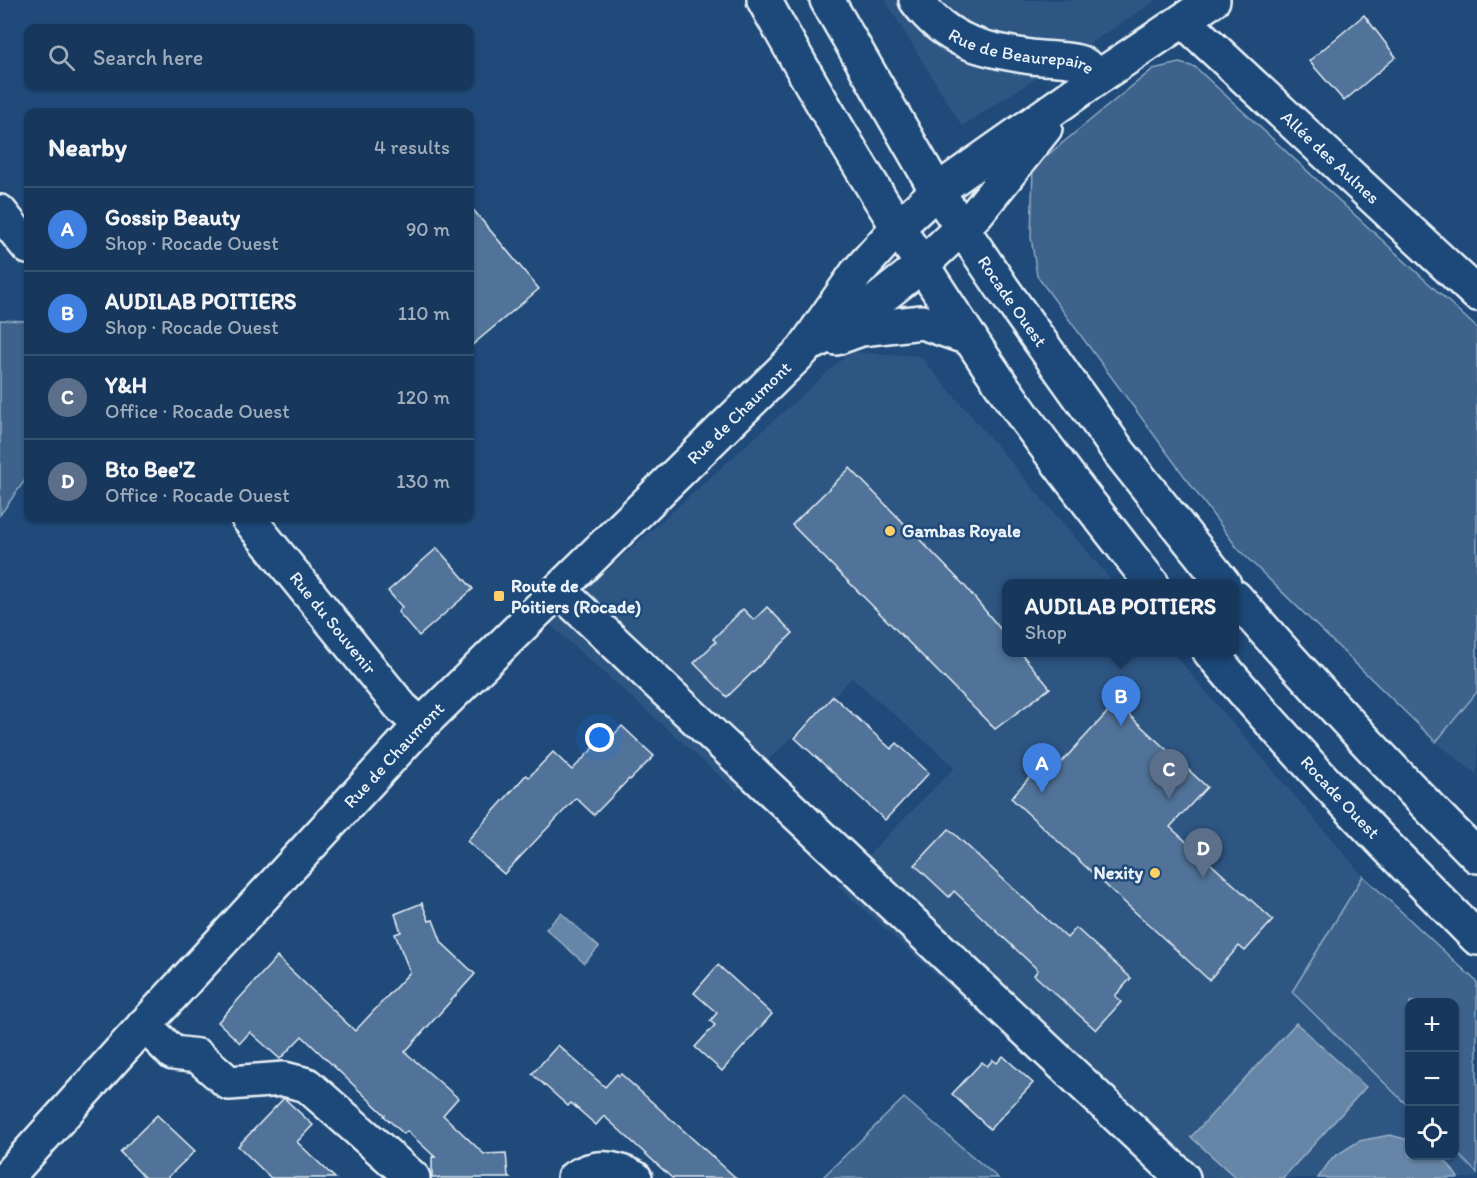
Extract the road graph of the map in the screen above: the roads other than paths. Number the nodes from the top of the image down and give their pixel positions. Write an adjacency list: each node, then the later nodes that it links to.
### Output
1 (764, 0): 11 (street)
2 (827, 0): 8 (street, Rocade Ouest)
3 (916, 0): 6 (street, Rue de Beaurepaire)
4 (1213, 0): 5 (street, Rue de Chaumont)
5 (1184, 21): 6 (street, Rue de Chaumont); 14 (street, Allée des Aulnes)
6 (1100, 76): 7 (street, Rue de Chaumont)
7 (1065, 103): 8 (street, Rue de Chaumont); 10 (street, Rue de Chaumont)
8 (937, 191): 10 (street, Rocade Ouest); 11 (street, Rue de Chaumont)
9 (0, 212): 12 (street)
10 (961, 227): 13 (street, Rue de Chaumont); 19 (street, Rocade Ouest)
11 (897, 228): 13 (street); 16 (street, Rue de Chaumont)
12 (24, 242)
13 (922, 265): 15 (street); 16 (street, Rue de Chaumont)
14 (1477, 294)
15 (971, 339): 16 (street); 18 (street)
16 (803, 350): 20 (street, Rue de Chaumont)
17 (251, 522): 23 (street, Rue du Souvenir)
18 (1148, 579)
19 (1220, 579)
20 (559, 590): 23 (street, Rue de Chaumont); 31 (street)
21 (1239, 602): 24 (street)
22 (1214, 657): 25 (street, Rocade Ouest)
23 (421, 725): 26 (street, Rue de Chaumont)
24 (1477, 856)
25 (1477, 938)
26 (144, 1025): 27 (street, Rue de Chaumont); 28 (street)
27 (6, 1178)
28 (413, 1178)
29 (574, 1178): 30 (street)
30 (635, 1178)
31 (1183, 1178)

